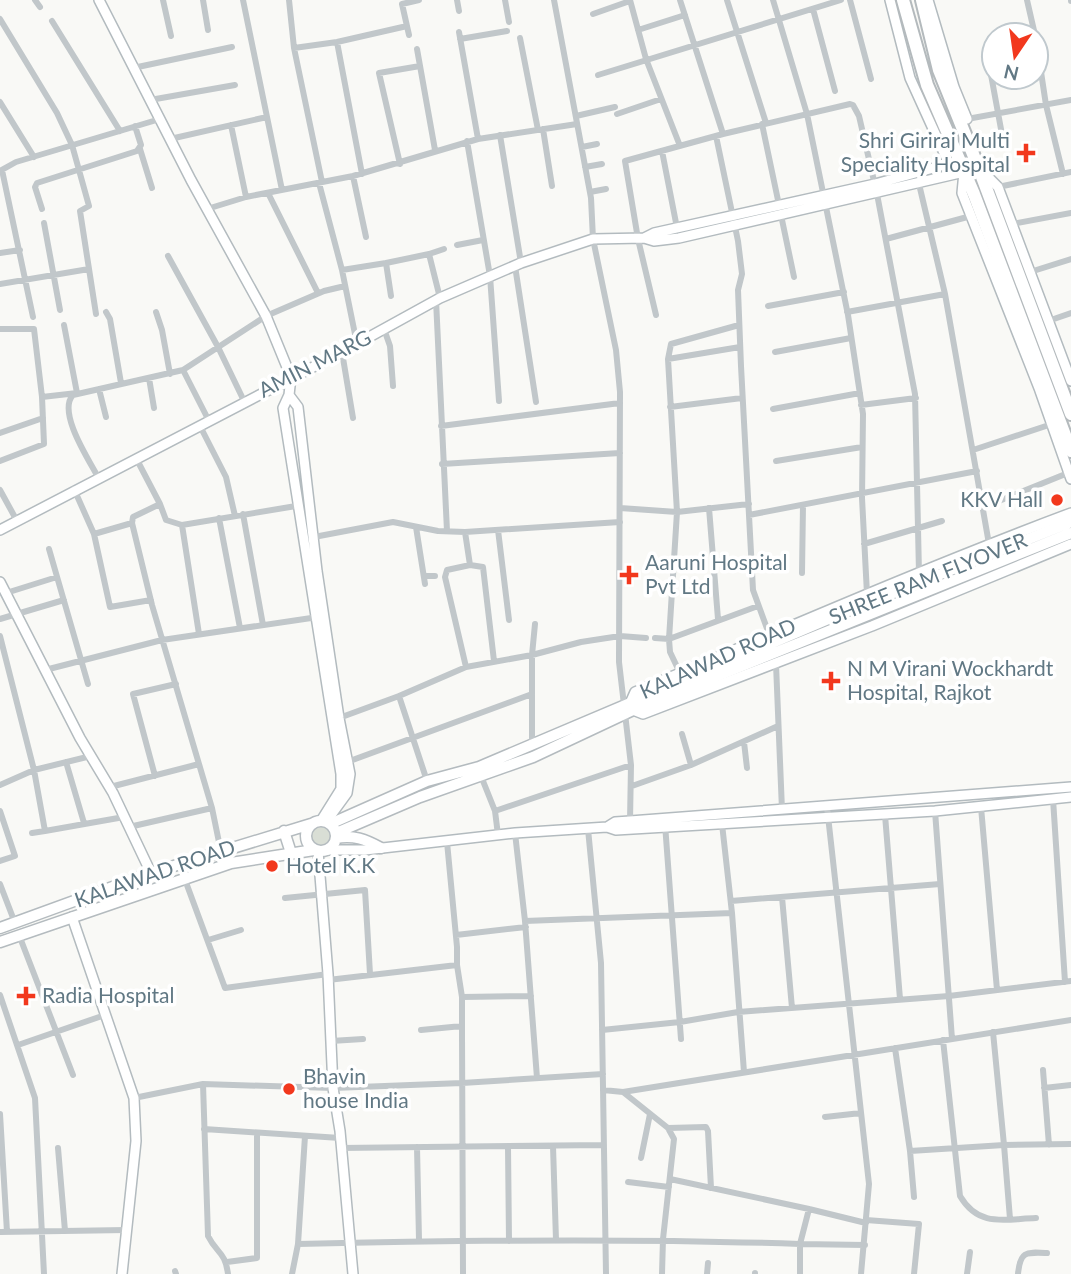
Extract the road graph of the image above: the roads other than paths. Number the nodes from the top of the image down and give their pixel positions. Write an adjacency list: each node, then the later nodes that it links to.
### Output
1 (35, 0): 23 (street)
2 (99, 0): 47 (street)
3 (163, 0): 38 (street)
4 (203, 0): 33 (street)
5 (243, 0): 62 (street)
6 (289, 0): 43 (street)
7 (419, 0): 32 (street)
8 (457, 0): 24 (street)
9 (505, 0): 31 (street)
10 (554, 0): 61 (street)
11 (680, 0): 26 (street)
12 (727, 0): 36 (street)
13 (773, 0): 28 (street)
14 (841, 0): 22 (street)
15 (849, 0): 49 (street)
16 (890, 0): 88 (street)
17 (904, 0): 88 (highway)
18 (922, 0): 64 (highway)
19 (928, 0): 64 (street)
20 (1027, 0): 30 (street)
21 (630, 1): 25 (street); 34 (street)
22 (816, 5): 28 (street); 51 (street)
23 (40, 7)
24 (459, 11)
25 (593, 14)
26 (685, 15): 34 (street); 41 (street)
27 (0, 19): 78 (street)
28 (780, 19): 36 (street); 60 (street)
29 (52, 21): 70 (street)
30 (1032, 21)
31 (509, 22)
32 (407, 26): 37 (street); 40 (street)
33 (208, 30)
34 (638, 30): 45 (street)
35 (507, 31): 74 (street)
36 (737, 33): 41 (street); 66 (street)
37 (410, 35)
38 (171, 36)
39 (520, 38): 69 (street)
40 (337, 42): 43 (street); 93 (street)
41 (694, 44): 45 (street); 72 (street)
42 (232, 47): 47 (street)
43 (294, 48): 95 (street)
44 (417, 49): 46 (street)
45 (646, 59): 48 (street); 54 (street)
46 (420, 66): 82 (street); 85 (street)
47 (133, 68): 55 (street)
48 (598, 75)
49 (871, 79)
50 (235, 85): 55 (street)
51 (835, 90)
52 (994, 91): 59 (street)
53 (1044, 91): 58 (street)
54 (661, 99): 61 (street); 79 (street)
55 (150, 100): 63 (street)
56 (1071, 100): 58 (street)
57 (0, 102): 84 (street)
58 (1046, 105): 59 (street); 92 (street)
59 (998, 113): 64 (street); 75 (street)
60 (807, 114): 66 (street); 101 (street); 106 (street)
61 (576, 116): 65 (street)
62 (267, 117): 67 (street); 102 (street)
63 (160, 119): 68 (street); 73 (street)
64 (963, 119): 90 (highway)
65 (577, 124): 69 (street); 80 (street)
66 (764, 124): 72 (street); 109 (street)
67 (232, 125): 73 (street); 105 (street)
68 (135, 127): 70 (street); 81 (street)
69 (540, 129): 71 (street); 97 (street)
70 (120, 131): 78 (street)
71 (500, 135): 74 (street); 131 (street)
72 (720, 135): 79 (street); 112 (street)
73 (170, 139): 108 (street)
74 (478, 139): 76 (street)
75 (1003, 140)
76 (467, 141): 82 (street); 122 (street)
77 (597, 144): 80 (street)
78 (72, 145): 84 (street); 89 (street)
79 (680, 146): 83 (street)
80 (583, 147): 87 (street)
81 (140, 149): 89 (street); 99 (street)
82 (436, 150): 85 (street)
83 (662, 151): 116 (street); 120 (street)
84 (34, 156): 91 (street)
85 (400, 164): 93 (street)
86 (603, 164): 87 (street)
87 (586, 166): 103 (street)
88 (958, 166): 96 (street, AMIN MARG); 101 (street, AMIN MARG); 111 (highway)
89 (79, 169): 107 (street); 132 (street)
90 (979, 169): 98 (street); 191 (highway)
91 (1, 170): 125 (street)
92 (1067, 173): 98 (street)
93 (362, 174): 94 (street)
94 (353, 176): 95 (street); 118 (street)
95 (320, 183): 102 (street); 133 (street)
96 (919, 184): 101 (street, AMIN MARG); 117 (street)
97 (552, 186)
98 (998, 187): 114 (street)
99 (152, 188)
100 (606, 189): 103 (street)
101 (876, 189): 106 (street, AMIN MARG); 121 (street)
102 (282, 190): 104 (street)
103 (591, 191): 119 (street)
104 (268, 193): 105 (street); 142 (street)
105 (246, 197): 108 (street)
106 (826, 199): 109 (street, AMIN MARG); 141 (street)
107 (42, 209)
108 (207, 209): 155 (street)
109 (780, 210): 112 (street, AMIN MARG); 115 (street, AMIN MARG); 137 (street)
110 (1071, 213): 114 (street)
111 (976, 214): 117 (street); 196 (street); 201 (highway)
112 (733, 216): 115 (street); 116 (street, AMIN MARG)
113 (44, 223): 135 (street)
114 (1012, 223): 134 (street)
115 (735, 226): 120 (street, AMIN MARG); 158 (street)
116 (677, 228): 120 (street, AMIN MARG)
117 (930, 229): 121 (street); 143 (street)
118 (366, 237)
119 (593, 239): 120 (street, AMIN MARG); 131 (street, AMIN MARG); 186 (street)
120 (641, 239): 154 (street)
121 (886, 239): 146 (street)
122 (483, 240): 123 (street); 136 (street)
123 (457, 246)
124 (444, 249): 127 (street)
125 (20, 250): 126 (street); 138 (street)
126 (0, 253)
127 (429, 254): 130 (street); 145 (street)
128 (168, 256): 165 (street)
129 (1071, 259): 134 (street)
130 (386, 263): 133 (street); 144 (street)
131 (518, 264): 136 (street, AMIN MARG); 185 (street)
132 (89, 269): 135 (street); 153 (street)
133 (342, 270): 140 (street)
134 (1030, 272): 157 (street)
135 (55, 275): 138 (street); 148 (street)
136 (490, 276): 145 (street, AMIN MARG); 184 (street)
137 (794, 276)
138 (26, 281): 139 (street); 156 (street)
139 (0, 284)
140 (345, 286): 142 (street); 163 (street)
141 (844, 292): 147 (street); 151 (street)
142 (318, 293): 155 (street)
143 (945, 294): 146 (street); 200 (street)
144 (391, 296)
145 (438, 299): 161 (street, AMIN MARG); 197 (street)
146 (897, 303): 151 (street); 182 (street)
147 (768, 306)
148 (60, 310)
149 (106, 312): 174 (street)
150 (156, 312): 170 (street)
151 (848, 312): 162 (street)
152 (1071, 313): 157 (street)
153 (96, 314)
154 (656, 315)
155 (267, 316): 165 (street); 172 (street)
156 (33, 317)
157 (1048, 321): 171 (street)
158 (739, 325): 164 (street); 168 (street)
159 (64, 326): 177 (street)
160 (0, 329): 180 (street)
161 (384, 329): 163 (street, AMIN MARG); 175 (street)
162 (851, 338): 167 (street); 178 (street)
163 (356, 344): 166 (street, AMIN MARG)
164 (740, 347): 168 (street); 181 (street)
165 (218, 348): 169 (street); 183 (street)
166 (342, 352): 172 (street, AMIN MARG); 194 (street)
167 (775, 352)
168 (668, 359): 188 (street)
169 (183, 370): 170 (street); 195 (street)
170 (170, 374): 173 (street)
171 (1070, 376)
172 (291, 377): 179 (street); 183 (street, AMIN MARG)
173 (149, 378): 174 (street); 189 (street)
174 (121, 383): 176 (street)
175 (393, 386)
176 (99, 389): 177 (street); 192 (street)
177 (77, 393): 180 (street); 209 (street)
178 (860, 394): 187 (street); 190 (street)
179 (289, 395): 241 (street); 260 (street)
180 (42, 397): 193 (street)
181 (742, 398): 188 (street); 215 (street)
182 (915, 398): 187 (street); 210 (street)
183 (244, 401): 195 (street, AMIN MARG)
184 (499, 401)
185 (536, 402)
186 (620, 403): 197 (street); 202 (street)
187 (861, 405): 199 (street)
188 (670, 407): 221 (street)
189 (154, 408)
190 (773, 409)
191 (1071, 414)
192 (106, 417)
193 (43, 418): 198 (street); 204 (street)
194 (353, 418)
195 (204, 423): 203 (street, AMIN MARG); 225 (street)
196 (1052, 424): 200 (street); 208 (street)
197 (441, 426): 206 (street)
198 (0, 433)
199 (862, 447): 205 (street); 213 (street)
200 (973, 450): 207 (street)
201 (1071, 451)
202 (620, 453): 206 (street); 219 (street)
203 (136, 458): 209 (street, AMIN MARG); 214 (street)
204 (0, 461)
205 (776, 461)
206 (442, 464): 237 (street)
207 (977, 471): 210 (street); 218 (street)
208 (1070, 476): 218 (street)
209 (98, 477): 211 (street, AMIN MARG)
210 (918, 483): 213 (street); 234 (street)
211 (74, 489): 227 (street, AMIN MARG); 240 (street)
212 (0, 490): 227 (street)
213 (862, 493): 216 (street); 242 (street)
214 (160, 504): 231 (street); 232 (street)
215 (749, 504): 220 (street); 224 (street)
216 (803, 505): 224 (street); 247 (street)
217 (296, 506): 223 (street)
218 (984, 507): 243 (street)
219 (620, 508): 221 (street); 229 (street)
220 (709, 508): 221 (street); 262 (street)
221 (677, 512): 273 (street)
222 (1071, 513): 243 (street, KALAWAD ROAD)
223 (243, 514): 225 (street); 265 (street)
224 (749, 515): 258 (street)
225 (235, 516): 226 (street)
226 (219, 518): 232 (street); 266 (street)
227 (17, 521): 235 (street, AMIN MARG)
228 (942, 521): 234 (street)
229 (620, 522): 236 (street); 270 (street)
230 (1071, 522): 286 (main road, SHREE RAM FLYOVER)
231 (132, 523): 240 (street); 257 (street)
232 (181, 525): 267 (street)
233 (416, 527): 237 (street); 241 (street); 249 (street)
234 (919, 529): 242 (street); 248 (street)
235 (0, 530)
236 (498, 530): 238 (street); 263 (street)
237 (447, 531): 238 (street)
238 (465, 532): 246 (street)
239 (1071, 533): 286 (main road, SHREE RAM FLYOVER)
240 (94, 534): 257 (street)
241 (314, 537): 260 (street)
242 (864, 544): 255 (street)
243 (989, 544): 248 (street, KALAWAD ROAD)
244 (1071, 544): 278 (street, KALAWAD ROAD)
245 (50, 550): 251 (street)
246 (470, 565): 277 (street); 279 (street)
247 (802, 573)
248 (919, 573): 255 (street, KALAWAD ROAD)
249 (424, 576): 250 (street); 253 (street)
250 (435, 576)
251 (57, 577): 254 (street); 256 (street)
252 (0, 582): 254 (street)
253 (425, 584)
254 (6, 593): 259 (street)
255 (867, 594): 268 (street, KALAWAD ROAD)
256 (64, 600): 259 (street); 276 (street)
257 (150, 600): 274 (street)
258 (758, 606): 262 (street); 268 (street)
259 (17, 614): 261 (street); 280 (street)
260 (321, 617): 265 (street); 288 (street); 326 (street)
261 (0, 619)
262 (718, 619): 273 (street)
263 (509, 620)
264 (535, 624): 275 (street)
265 (263, 625): 266 (street)
266 (240, 628): 267 (street)
267 (199, 634): 274 (street)
268 (769, 634): 281 (street, KALAWAD ROAD)
269 (0, 636): 301 (street)
270 (620, 636): 271 (street); 275 (street); 287 (street)
271 (646, 638)
272 (655, 638): 273 (street)
273 (669, 639): 281 (street)
274 (162, 640): 276 (street); 283 (street)
275 (533, 655): 277 (street); 284 (street)
276 (82, 660): 280 (street); 282 (street)
277 (494, 661): 279 (street)
278 (776, 664): 287 (street, KALAWAD ROAD); 289 (street)
279 (466, 667): 285 (street)
280 (45, 670): 294 (street)
281 (680, 673): 287 (street, KALAWAD ROAD)
282 (88, 684)
283 (176, 684): 297 (street); 302 (street)
284 (532, 694): 291 (street); 293 (street)
285 (400, 696): 288 (street); 291 (street)
286 (643, 701): 287 (main road, SHREE RAM FLYOVER)
287 (629, 707): 293 (main road, KALAWAD ROAD); 298 (street); 303 (main road, KALAWAD ROAD)
288 (339, 718): 296 (street)
289 (778, 726): 292 (street); 314 (street)
290 (682, 734): 299 (street)
291 (414, 737): 296 (street); 304 (street)
292 (744, 741): 299 (street); 300 (street)
293 (532, 744): 304 (main road, KALAWAD ROAD)
294 (91, 756): 295 (street); 308 (street)
295 (66, 762): 301 (street); 323 (street)
296 (348, 762): 326 (street)
297 (199, 764): 302 (street); 313 (street)
298 (631, 765): 306 (street); 316 (street)
299 (691, 765): 306 (street)
300 (747, 768)
301 (34, 770): 305 (street); 329 (street)
302 (155, 776): 308 (street)
303 (481, 776): 316 (street); 326 (main road, KALAWAD ROAD)
304 (427, 780): 326 (main road, KALAWAD ROAD)
305 (0, 785)
306 (632, 786): 321 (street)
307 (1071, 787): 311 (street)
308 (110, 788): 319 (street)
309 (1071, 797): 310 (street)
310 (1053, 799): 312 (street); 365 (street)
311 (827, 807): 314 (street); 320 (street)
312 (981, 807): 317 (street); 366 (street)
313 (212, 808): 325 (street); 337 (street)
314 (782, 810): 322 (street)
315 (0, 811): 339 (street)
316 (495, 811): 333 (street)
317 (935, 811): 318 (street); 343 (street)
318 (886, 815): 320 (street); 344 (street)
319 (124, 817): 323 (street); 325 (street)
320 (828, 818): 324 (street); 345 (street)
321 (630, 821): 322 (street); 327 (street)
322 (664, 822): 324 (street); 327 (street); 351 (street)
323 (84, 823): 329 (street)
324 (722, 824): 349 (street)
325 (129, 827): 340 (street)
326 (327, 827): 330 (main road, KALAWAD ROAD); 335 (main road); 336 (main road); 336 (main road)
327 (607, 827): 328 (street)
328 (588, 829): 332 (street); 353 (street)
329 (45, 831): 331 (street)
330 (284, 831): 337 (main road, KALAWAD ROAD); 338 (main road)
331 (32, 833)
332 (515, 833): 333 (street); 355 (street)
333 (498, 835): 334 (street)
334 (447, 842): 335 (street); 359 (street)
335 (380, 848): 336 (street)
336 (320, 850): 338 (main road, KALAWAD ROAD); 346 (street)
337 (221, 852): 340 (main road, KALAWAD ROAD)
338 (291, 853): 341 (main road, KALAWAD ROAD)
339 (0, 861)
340 (151, 873): 354 (main road, KALAWAD ROAD)
341 (184, 877): 352 (main road, KALAWAD ROAD); 360 (street)
342 (0, 884): 354 (street)
343 (940, 884): 344 (street); 369 (street)
344 (890, 888): 345 (street); 371 (street)
345 (837, 893): 347 (street); 372 (street)
346 (321, 894): 348 (street); 363 (street); 364 (street)
347 (782, 897): 349 (street); 373 (street)
348 (285, 898)
349 (731, 901): 350 (street)
350 (732, 913): 351 (street); 374 (street)
351 (671, 915): 353 (street); 377 (street)
352 (72, 916): 358 (main road, KALAWAD ROAD); 375 (street)
353 (597, 918): 355 (street); 380 (street)
354 (15, 923): 356 (main road, KALAWAD ROAD)
355 (526, 924): 359 (street); 368 (street)
356 (0, 928)
357 (242, 930): 360 (street)
358 (19, 935): 361 (main road, KALAWAD ROAD); 381 (street)
359 (456, 935): 362 (street)
360 (208, 940): 364 (street)
361 (0, 942)
362 (457, 965): 363 (street); 370 (street)
363 (370, 974): 364 (street)
364 (328, 977): 386 (street)
365 (1068, 981): 366 (street)
366 (997, 990): 369 (street)
367 (0, 995): 388 (street)
368 (531, 996): 370 (street); 395 (street)
369 (949, 996): 371 (street); 384 (street)
370 (461, 997): 378 (street)
371 (900, 999): 372 (street)
372 (848, 1004): 373 (street); 390 (street)
373 (792, 1008): 374 (street)
374 (738, 1012): 377 (street); 392 (street)
375 (105, 1014): 381 (street); 403 (street)
376 (1071, 1020): 382 (street)
377 (680, 1022): 380 (street); 385 (street)
378 (462, 1026): 379 (street); 396 (street)
379 (421, 1030)
380 (603, 1030): 393 (street)
381 (57, 1032): 388 (street); 394 (street)
382 (993, 1032): 384 (street); 415 (street)
383 (363, 1039): 386 (street)
384 (952, 1039): 387 (street)
385 (681, 1040)
386 (331, 1041): 399 (street)
387 (943, 1041): 389 (street); 423 (street)
388 (18, 1045): 436 (street)
389 (895, 1048): 390 (street); 424 (street)
390 (855, 1055): 392 (street); 404 (street)
391 (1043, 1070): 400 (street)
392 (744, 1072): 402 (street)
393 (603, 1074): 395 (street); 401 (street)
394 (74, 1075)
395 (537, 1079): 396 (street)
396 (462, 1083): 399 (street); 422 (street)
397 (203, 1084): 399 (street); 403 (street); 409 (street)
398 (1071, 1085): 400 (street)
399 (333, 1088): 412 (street)
400 (1044, 1088): 416 (street)
401 (603, 1090): 402 (street); 414 (street)
402 (623, 1092): 405 (street)
403 (134, 1098): 435 (street)
404 (861, 1113): 407 (street); 434 (street)
405 (650, 1114): 408 (street); 425 (street)
406 (0, 1115): 438 (street)
407 (825, 1117)
408 (668, 1128): 426 (street); 429 (street)
409 (204, 1129): 410 (street); 451 (street)
410 (257, 1134): 411 (street); 451 (street)
411 (305, 1136): 412 (street); 446 (street)
412 (340, 1138): 421 (street)
413 (1071, 1144): 416 (street)
414 (604, 1145): 417 (street); 443 (street)
415 (1004, 1145): 416 (street); 423 (street); 433 (street)
416 (1049, 1145)
417 (553, 1146): 419 (street); 442 (street)
418 (417, 1147): 421 (street); 422 (street); 440 (street)
419 (508, 1147): 422 (street); 444 (street)
420 (58, 1148): 437 (street)
421 (341, 1148): 445 (street)
422 (461, 1148): 441 (street)
423 (956, 1148): 424 (street); 433 (street)
424 (910, 1151): 430 (street)
425 (641, 1158)
426 (670, 1179): 428 (street); 429 (street)
427 (628, 1182): 428 (street)
428 (669, 1187): 439 (street)
429 (711, 1188): 431 (street)
430 (914, 1197)
431 (808, 1209): 434 (street); 447 (street)
432 (1036, 1218): 433 (street)
433 (1010, 1219)
434 (866, 1222): 448 (street); 464 (street)
435 (126, 1230): 437 (street); 454 (street)
436 (40, 1231): 437 (street); 438 (street); 453 (street)
437 (65, 1231)
438 (4, 1232)
439 (663, 1239): 443 (street); 447 (street); 460 (street)
440 (419, 1240): 441 (street); 445 (street)
441 (461, 1240): 444 (street); 458 (street)
442 (556, 1240): 443 (street); 444 (street)
443 (607, 1240): 459 (street)
444 (509, 1241)
445 (350, 1243): 446 (street); 457 (street)
446 (298, 1244): 456 (street)
447 (800, 1244): 448 (street); 462 (street)
448 (865, 1245): 463 (street)
449 (970, 1252): 465 (street)
450 (1047, 1253): 466 (street)
451 (227, 1262): 455 (street)
452 (708, 1262): 461 (street)
453 (44, 1274)
454 (122, 1274)
455 (228, 1274)
456 (292, 1274)
457 (353, 1274)
458 (463, 1274)
459 (606, 1274)
460 (662, 1274)
461 (707, 1274)
462 (800, 1274)
463 (861, 1274)
464 (914, 1274)
465 (967, 1274)
466 (1018, 1274)

